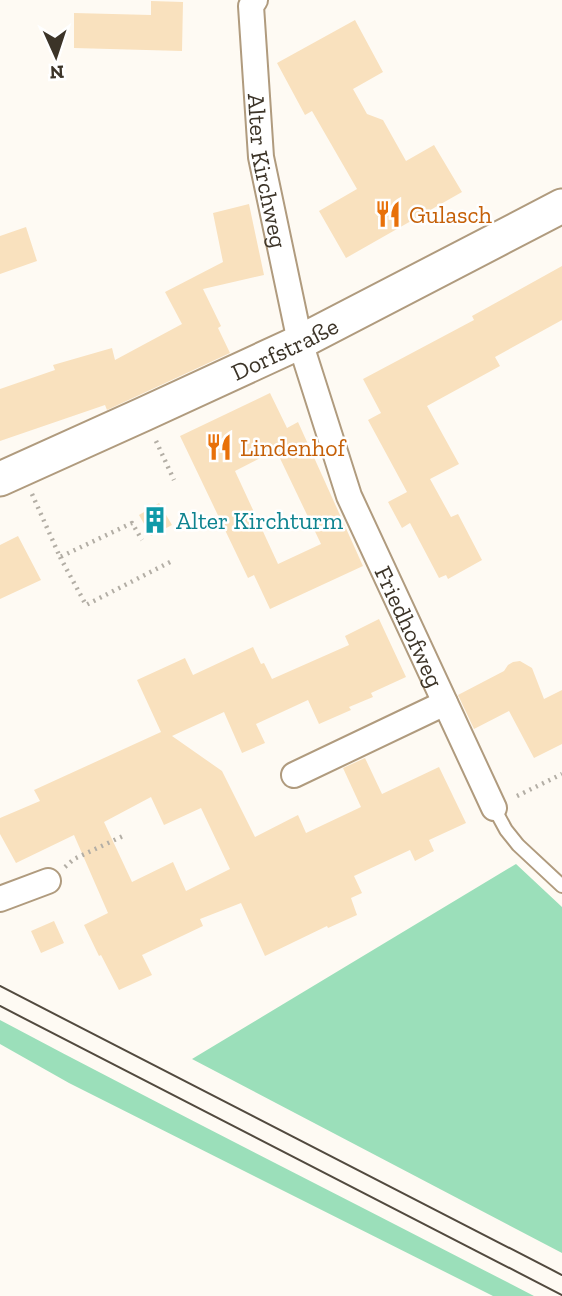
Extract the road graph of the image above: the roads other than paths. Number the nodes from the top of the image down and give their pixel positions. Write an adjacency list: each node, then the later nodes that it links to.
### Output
1 (251, 2): 3 (street, Alter Kirchweg)
2 (562, 206): 3 (main road, Dorfstraße)
3 (300, 342): 4 (main road, Dorfstraße); 5 (street, Friedhofweg)
4 (10, 474)
5 (445, 703): 6 (street); 7 (street, Friedhofweg)
6 (294, 775)
7 (494, 808): 9 (lane, Friedhofweg)
8 (48, 881): 10 (street)
9 (562, 886)
10 (0, 899)

